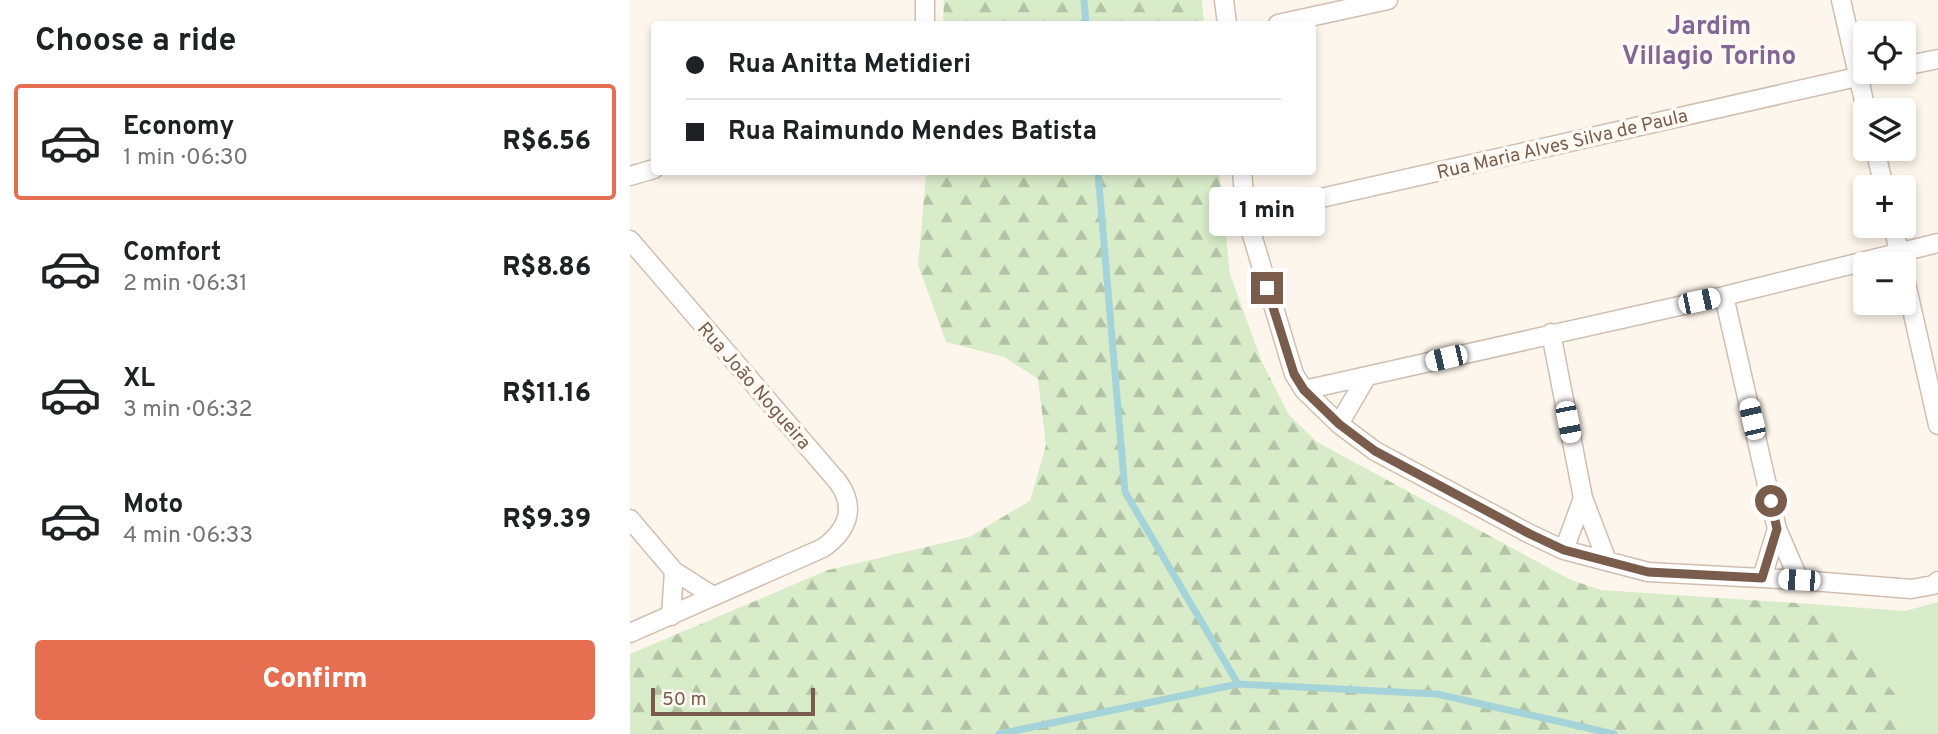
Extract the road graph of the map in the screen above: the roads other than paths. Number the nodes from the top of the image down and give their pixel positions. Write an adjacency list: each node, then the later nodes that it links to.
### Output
1 (925, 0): 5 (street)
2 (1224, 0): 6 (street)
3 (1388, 0): 7 (street)
4 (1841, 0): 8 (street)
5 (925, 21)
6 (1227, 21)
7 (1292, 21)
8 (1853, 54)
9 (1938, 60): 10 (street)
10 (1916, 64)
11 (1853, 77): 15 (street, Rua Maria Alves Silva de Paula)
12 (651, 170): 14 (street)
13 (1242, 175): 15 (street)
14 (630, 176)
15 (1246, 215): 24 (street)
16 (630, 240): 36 (street, Rua João Nogueira)
17 (1938, 243): 18 (street)
18 (1915, 252)
19 (1853, 268): 20 (street)
20 (1724, 296): 22 (street); 29 (street)
21 (1913, 315): 26 (street)
22 (1551, 333): 23 (street); 27 (street)
23 (1367, 376): 24 (street); 25 (street)
24 (1304, 390): 25 (street)
25 (1339, 424): 30 (street)
26 (1938, 425)
27 (1583, 498): 30 (street); 31 (street)
28 (630, 519): 32 (street)
29 (1777, 529): 33 (street); 34 (street)
30 (1564, 550): 31 (street)
31 (1606, 561): 33 (street)
32 (674, 571): 36 (street); 37 (street)
33 (1762, 578): 34 (street)
34 (1799, 580): 35 (street)
35 (1938, 581)
36 (713, 596): 37 (street)
37 (671, 616): 38 (street)
38 (630, 633)

